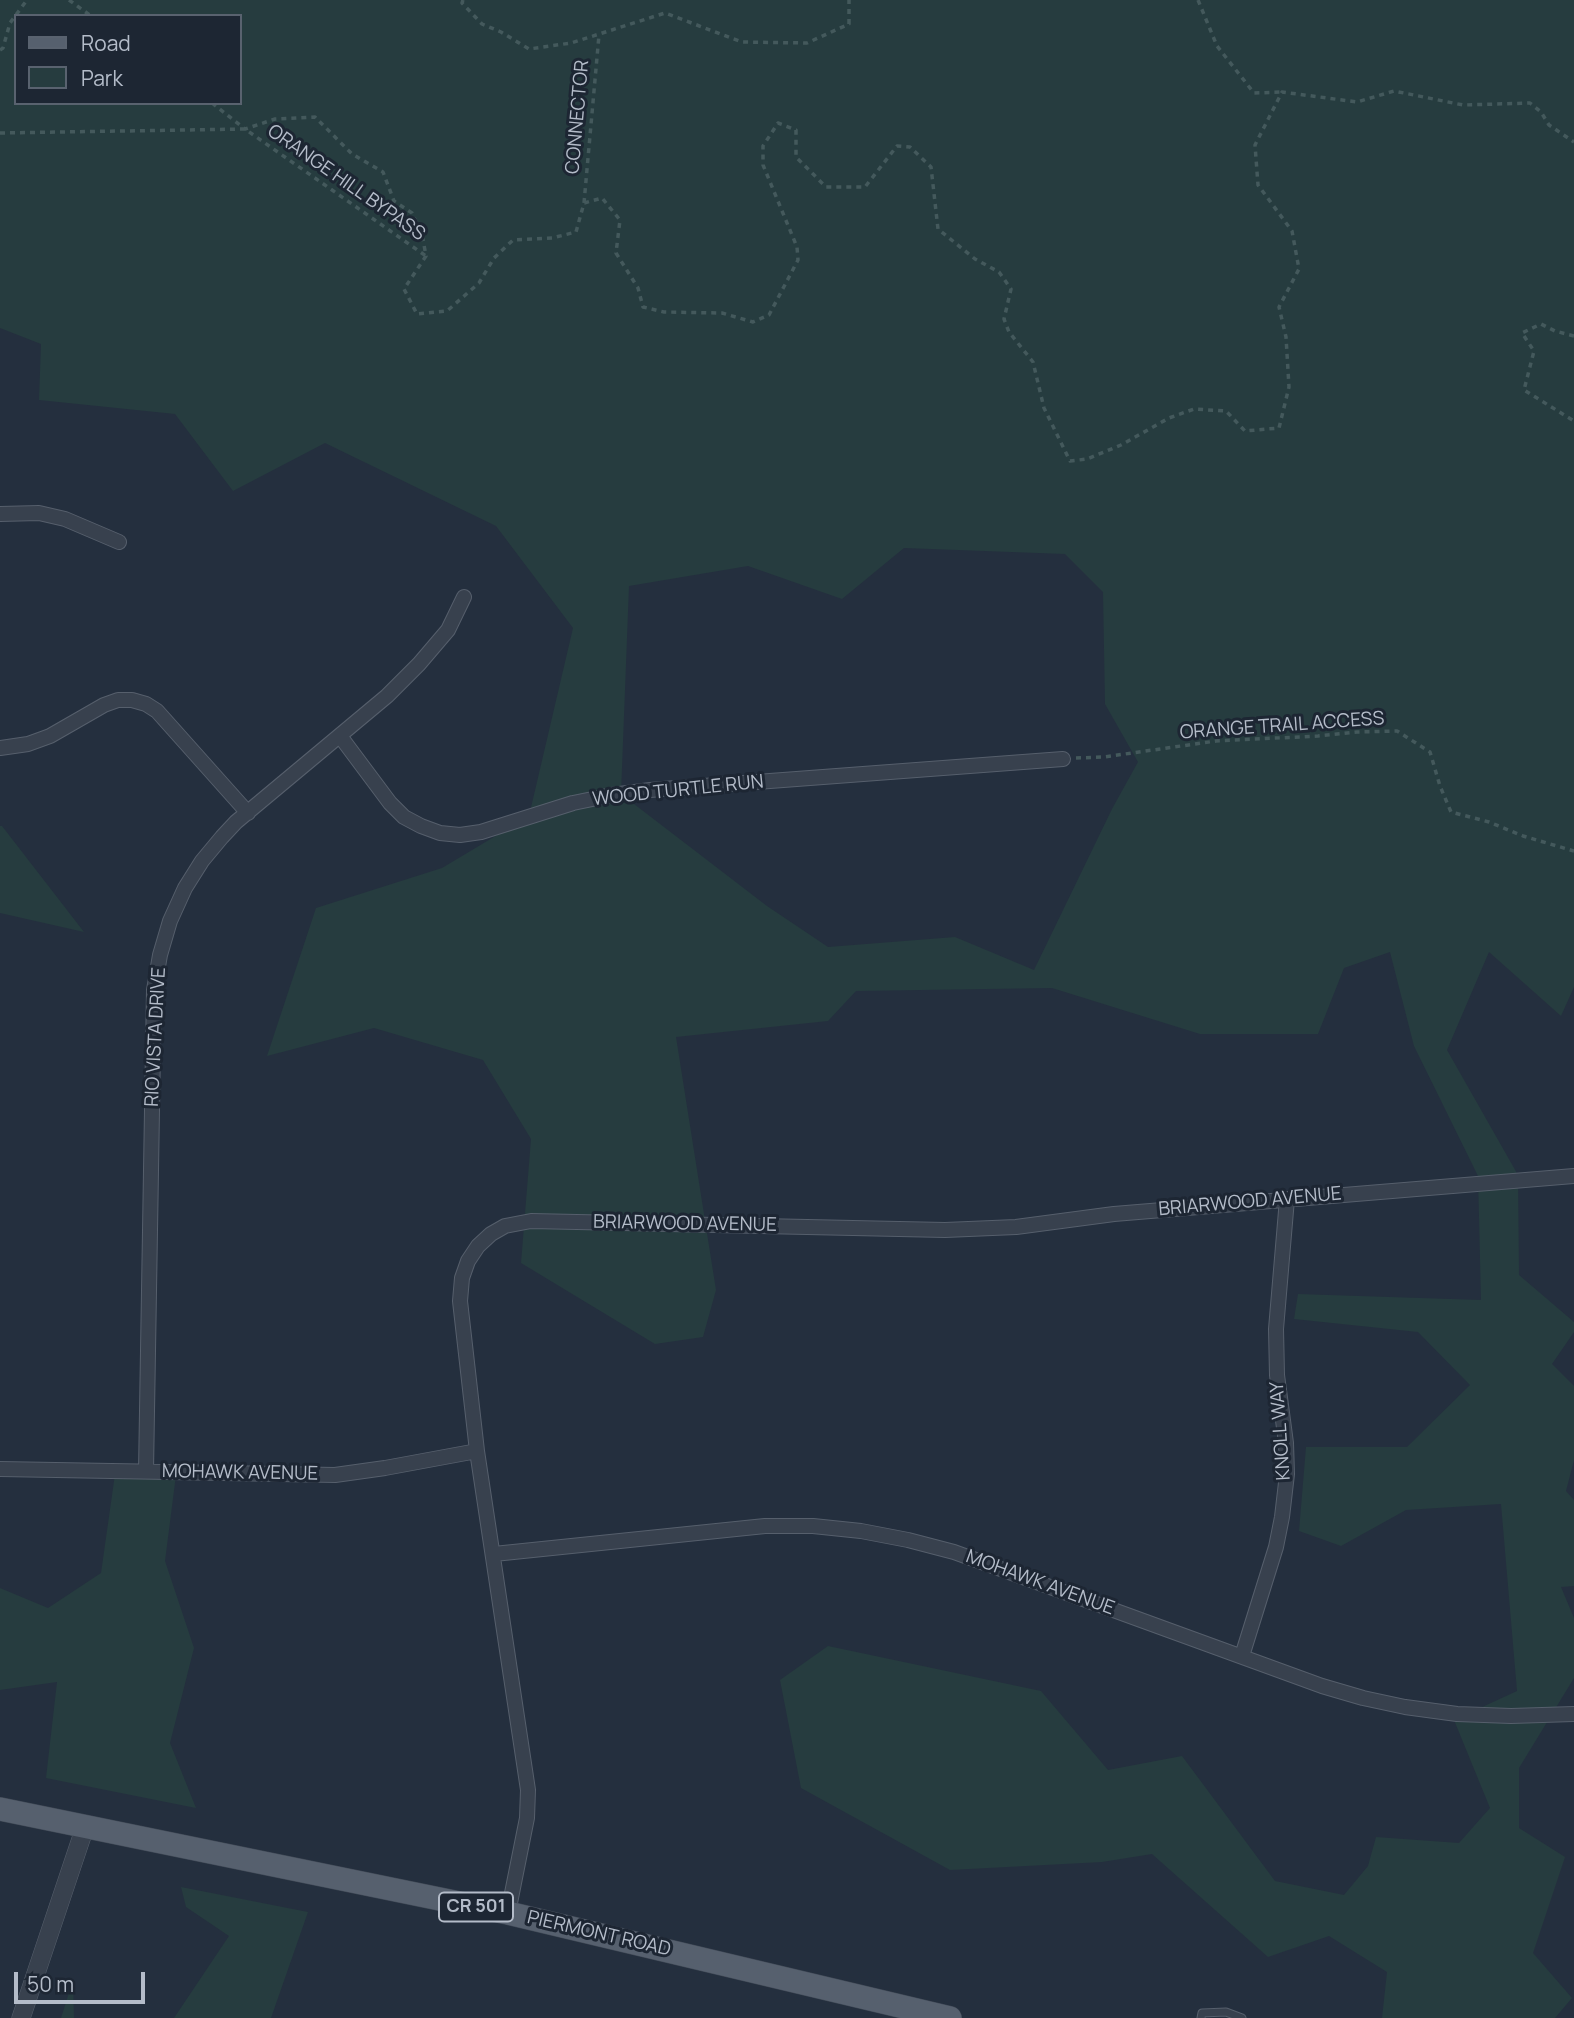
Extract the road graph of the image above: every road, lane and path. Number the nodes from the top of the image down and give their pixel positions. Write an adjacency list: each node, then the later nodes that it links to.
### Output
1 (27, 0): 6 (path)
2 (69, 0): 7 (path)
3 (463, 0): 9 (path)
4 (849, 0): 9 (path)
5 (1198, 0): 11 (path)
6 (16, 14)
7 (88, 14)
8 (14, 17): 10 (path)
9 (599, 34): 16 (path, CONNECTOR)
10 (0, 50)
11 (1282, 92): 15 (path); 16 (path)
12 (215, 105): 13 (path)
13 (245, 129): 14 (path, ORANGE HILL BYPASS); 17 (path, ORANGE HILL BYPASS); 17 (path)
14 (0, 133)
15 (1574, 142)
16 (584, 203): 17 (path, CONNECTOR)
17 (426, 256)
18 (1574, 335): 19 (path)
19 (1574, 421)
20 (0, 514): 21 (street)
21 (118, 542)
22 (464, 597): 23 (street, RIO VISTA DRIVE)
23 (340, 736): 25 (street, WOOD TURTLE RUN); 26 (street, RIO VISTA DRIVE)
24 (0, 748): 26 (street)
25 (1063, 758): 27 (path, ORANGE TRAIL ACCESS)
26 (248, 813): 32 (street, RIO VISTA DRIVE)
27 (1574, 851)
28 (1574, 1175): 29 (street, BRIARWOOD AVENUE)
29 (1287, 1199): 30 (street, BRIARWOOD AVENUE); 34 (street, KNOLL WAY)
30 (478, 1451): 32 (street, MOHAWK AVENUE); 33 (street, BRIARWOOD AVENUE)
31 (0, 1469): 32 (street, MOHAWK AVENUE)
32 (146, 1471)
33 (494, 1554): 34 (street, MOHAWK AVENUE); 38 (street, BRIARWOOD AVENUE)
34 (1242, 1656): 35 (street, MOHAWK AVENUE)
35 (1574, 1714)
36 (0, 1809): 37 (main road, PIERMONT ROAD / CR 501)
37 (85, 1827): 38 (main road, PIERMONT ROAD / CR 501); 39 (street)
38 (508, 1913): 40 (main road, PIERMONT ROAD / CR 501)
39 (21, 2018)
40 (950, 2018)
41 (1201, 2018): 42 (lane)
42 (1242, 2018)

